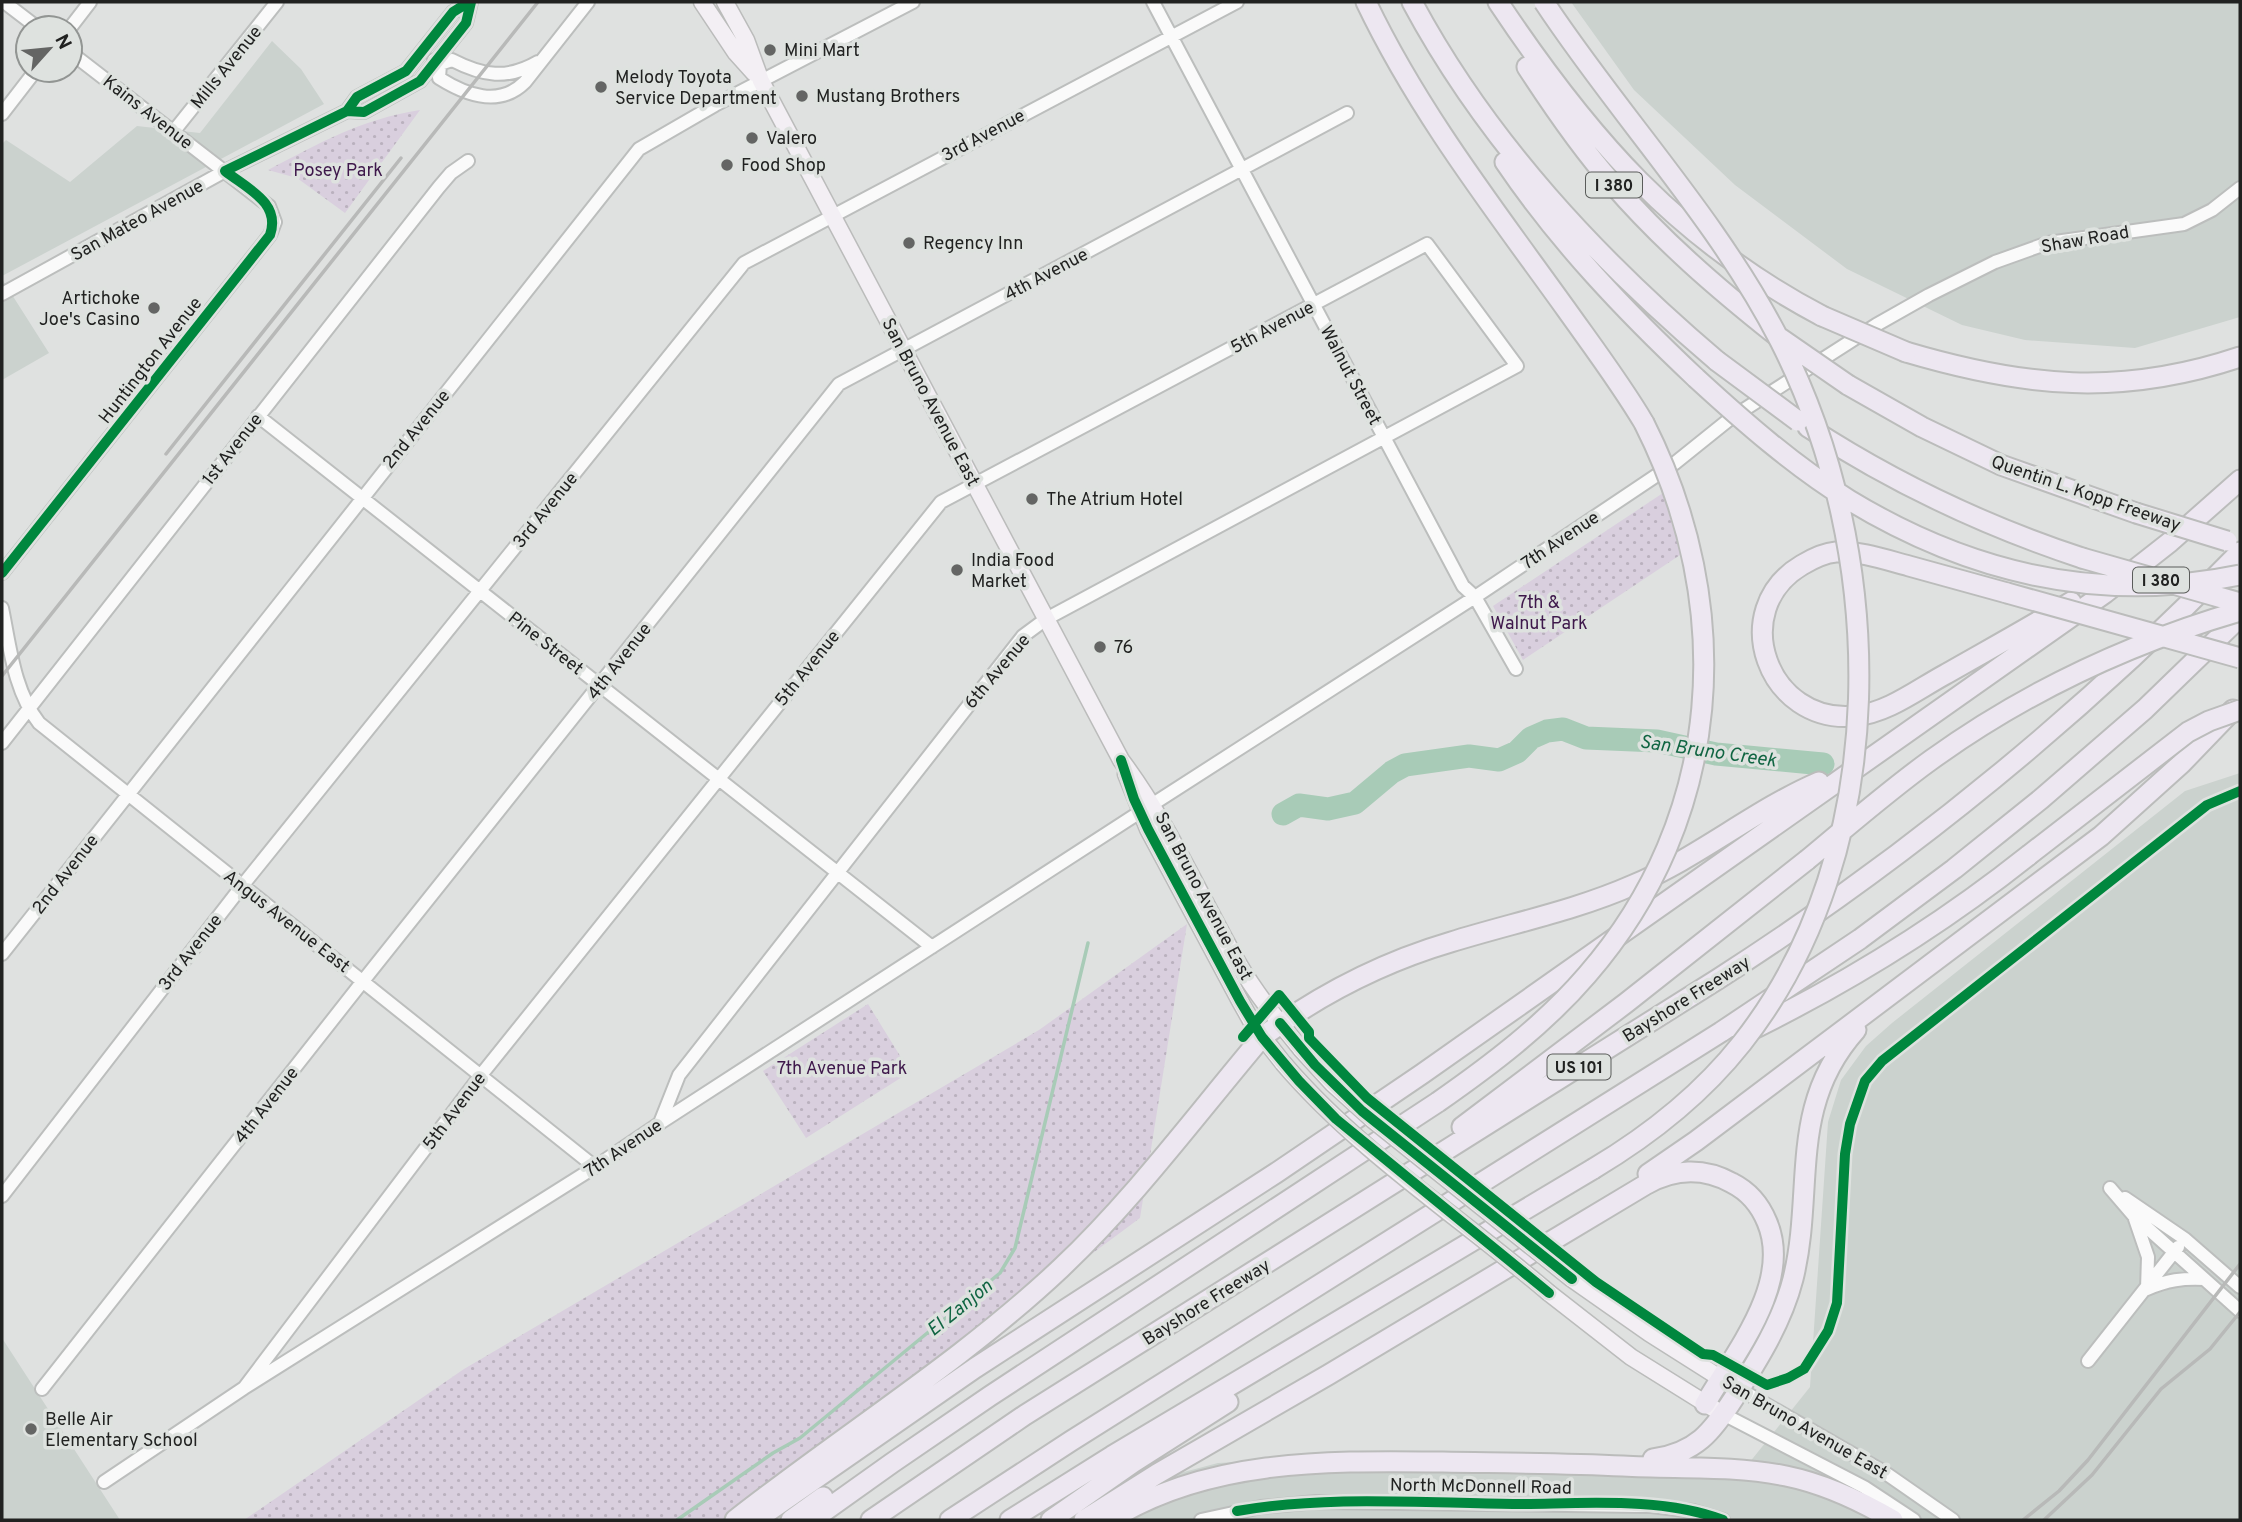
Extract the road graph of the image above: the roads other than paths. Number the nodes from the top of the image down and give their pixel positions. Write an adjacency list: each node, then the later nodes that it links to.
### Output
1 (4, 2): 15 (street)
2 (277, 2): 27 (street, Mills Avenue)
3 (470, 2): 18 (street); 21 (street)
4 (588, 2): 19 (street)
5 (702, 2): 22 (main road, San Bruno Avenue East)
6 (725, 2): 22 (main road, San Bruno Avenue East)
7 (913, 2): 22 (street, 2nd Avenue)
8 (1153, 2): 17 (street, Walnut Street)
9 (1237, 2): 17 (street, 3rd Avenue)
10 (1366, 2): 88 (highway, bridge)
11 (1412, 2): 16 (highway, I 380)
12 (1488, 2): 44 (highway, Quentin L. Kopp Freeway / I 380, bridge)
13 (1498, 2): 37 (highway, bridge)
14 (1544, 2): 83 (highway, bridge)
15 (20, 14)
16 (1430, 35): 46 (highway, bridge); 49 (highway, I 380, bridge)
17 (1171, 36): 29 (street, Walnut Street); 32 (street, 3rd Avenue)
18 (423, 51): 21 (street); 24 (street, San Mateo Avenue)
19 (542, 60): 21 (street); 21 (street)
20 (84, 63): 27 (street, Kains Avenue)
21 (435, 65): 24 (street, San Mateo Avenue)
22 (761, 81): 32 (main road, San Bruno Avenue East); 43 (street, 2nd Avenue)
23 (25, 84): 26 (street)
24 (347, 111): 30 (street, San Mateo Avenue)
25 (1347, 113): 29 (street, 4th Avenue)
26 (2, 114)
27 (174, 131): 30 (street, Kains Avenue)
28 (468, 161): 39 (street, 1st Avenue)
29 (1241, 169): 35 (street, Walnut Street); 36 (street, 4th Avenue)
30 (225, 172): 33 (street, San Mateo Avenue); 45 (street, Huntington Avenue)
31 (2240, 188): 34 (street, Shaw Road)
32 (832, 216): 36 (main road, San Bruno Avenue East); 47 (street, 3rd Avenue)
33 (2, 294)
34 (1929, 295): 48 (street, 7th Avenue)
35 (1314, 306): 38 (street, 5th Avenue); 40 (street, Walnut Street); 42 (street, 5th Avenue)
36 (904, 351): 42 (main road, San Bruno Avenue East); 56 (street, 4th Avenue)
37 (2240, 356)
38 (1517, 366): 40 (street, 6th Avenue)
39 (258, 416): 43 (street, Pine Street); 58 (street, 1st Avenue)
40 (1384, 437): 48 (street, Walnut Street); 53 (street, 6th Avenue)
41 (2238, 481): 54 (highway, bridge); 61 (highway)
42 (975, 484): 53 (main road, San Bruno Avenue East); 62 (street, 5th Avenue)
43 (362, 497): 47 (street, Pine Street); 63 (street, 2nd Avenue)
44 (2237, 545): 78 (highway, Bayshore Freeway / US 101)
45 (2, 573)
46 (2240, 575)
47 (480, 590): 56 (street, Pine Street); 66 (street, 3rd Avenue)
48 (1475, 597): 55 (street, Walnut Street); 64 (street, 7th Avenue)
49 (2240, 603)
50 (2, 608): 58 (street, Angus Avenue East)
51 (2240, 611): 78 (highway, bridge)
52 (2240, 617): 74 (highway, US 101)
53 (1046, 619): 64 (main road, San Bruno Avenue East); 65 (street, 6th Avenue)
54 (2240, 658)
55 (1516, 669)
56 (600, 685): 62 (street, Pine Street); 70 (street, 4th Avenue)
57 (2240, 702): 69 (highway)
58 (29, 710): 60 (street, 1st Avenue); 63 (street, Angus Avenue East)
59 (2240, 710): 74 (highway, bridge)
60 (2, 743)
61 (1862, 764): 71 (highway); 99 (highway)
62 (718, 779): 65 (street, Pine Street); 73 (street, 5th Avenue)
63 (127, 796): 66 (street, Angus Avenue East); 68 (street, 2nd Avenue)
64 (1147, 808): 67 (street, 7th Avenue); 71 (main road, San Bruno Avenue East); 72 (main road, San Bruno Avenue East)
65 (837, 873): 67 (street, Pine Street); 75 (street, 6th Avenue)
66 (242, 886): 70 (street, Angus Avenue East); 77 (street, 3rd Avenue)
67 (932, 947): 75 (street, 7th Avenue)
68 (2, 954)
69 (1931, 966): 81 (highway); 93 (highway)
70 (363, 981): 73 (street, Angus Avenue East); 92 (street, 4th Avenue)
71 (1280, 1023): 72 (highway); 90 (main road, San Bruno Avenue East, bridge)
72 (1262, 1037): 94 (main road, San Bruno Avenue East, bridge); 98 (highway)
73 (481, 1075): 76 (street, Angus Avenue East); 91 (street, 5th Avenue)
74 (1626, 1092): 103 (highway, US 101)
75 (660, 1123): 76 (street, 7th Avenue)
76 (595, 1167): 91 (street, 7th Avenue)
77 (2, 1196)
78 (1346, 1213): 102 (highway, Bayshore Freeway / US 101)
79 (2134, 1216): 80 (street); 82 (street); 86 (street)
80 (2185, 1239): 82 (street); 85 (street)
81 (1551, 1240): 90 (highway); 106 (highway)
82 (2174, 1252): 84 (street); 86 (street)
83 (1425, 1270): 104 (highway); 105 (highway)
84 (2204, 1279): 86 (street); 87 (street)
85 (2240, 1287)
86 (2147, 1289): 89 (street)
87 (2240, 1311)
88 (1046, 1359): 100 (highway); 101 (highway)
89 (2088, 1361)
90 (1720, 1378): 93 (street, San Bruno Avenue East); 94 (highway)
91 (244, 1388): 97 (street, 7th Avenue)
92 (42, 1389)
93 (1739, 1389): 95 (highway); 112 (street, San Bruno Avenue East)
94 (1705, 1404): 95 (main road, San Bruno Avenue East)
95 (1723, 1414): 96 (highway); 111 (street, San Bruno Avenue East)
96 (1571, 1464): 107 (highway); 110 (highway)
97 (104, 1482)
98 (735, 1520)
99 (756, 1520)
100 (790, 1520)
101 (812, 1520)
102 (872, 1520)
103 (950, 1520)
104 (1010, 1520)
105 (1051, 1520)
106 (1084, 1520)
107 (1110, 1520)
108 (1201, 1520): 109 (street, North McDonnell Road)
109 (1723, 1520)
110 (1893, 1520)
111 (1914, 1520)
112 (1953, 1520)

